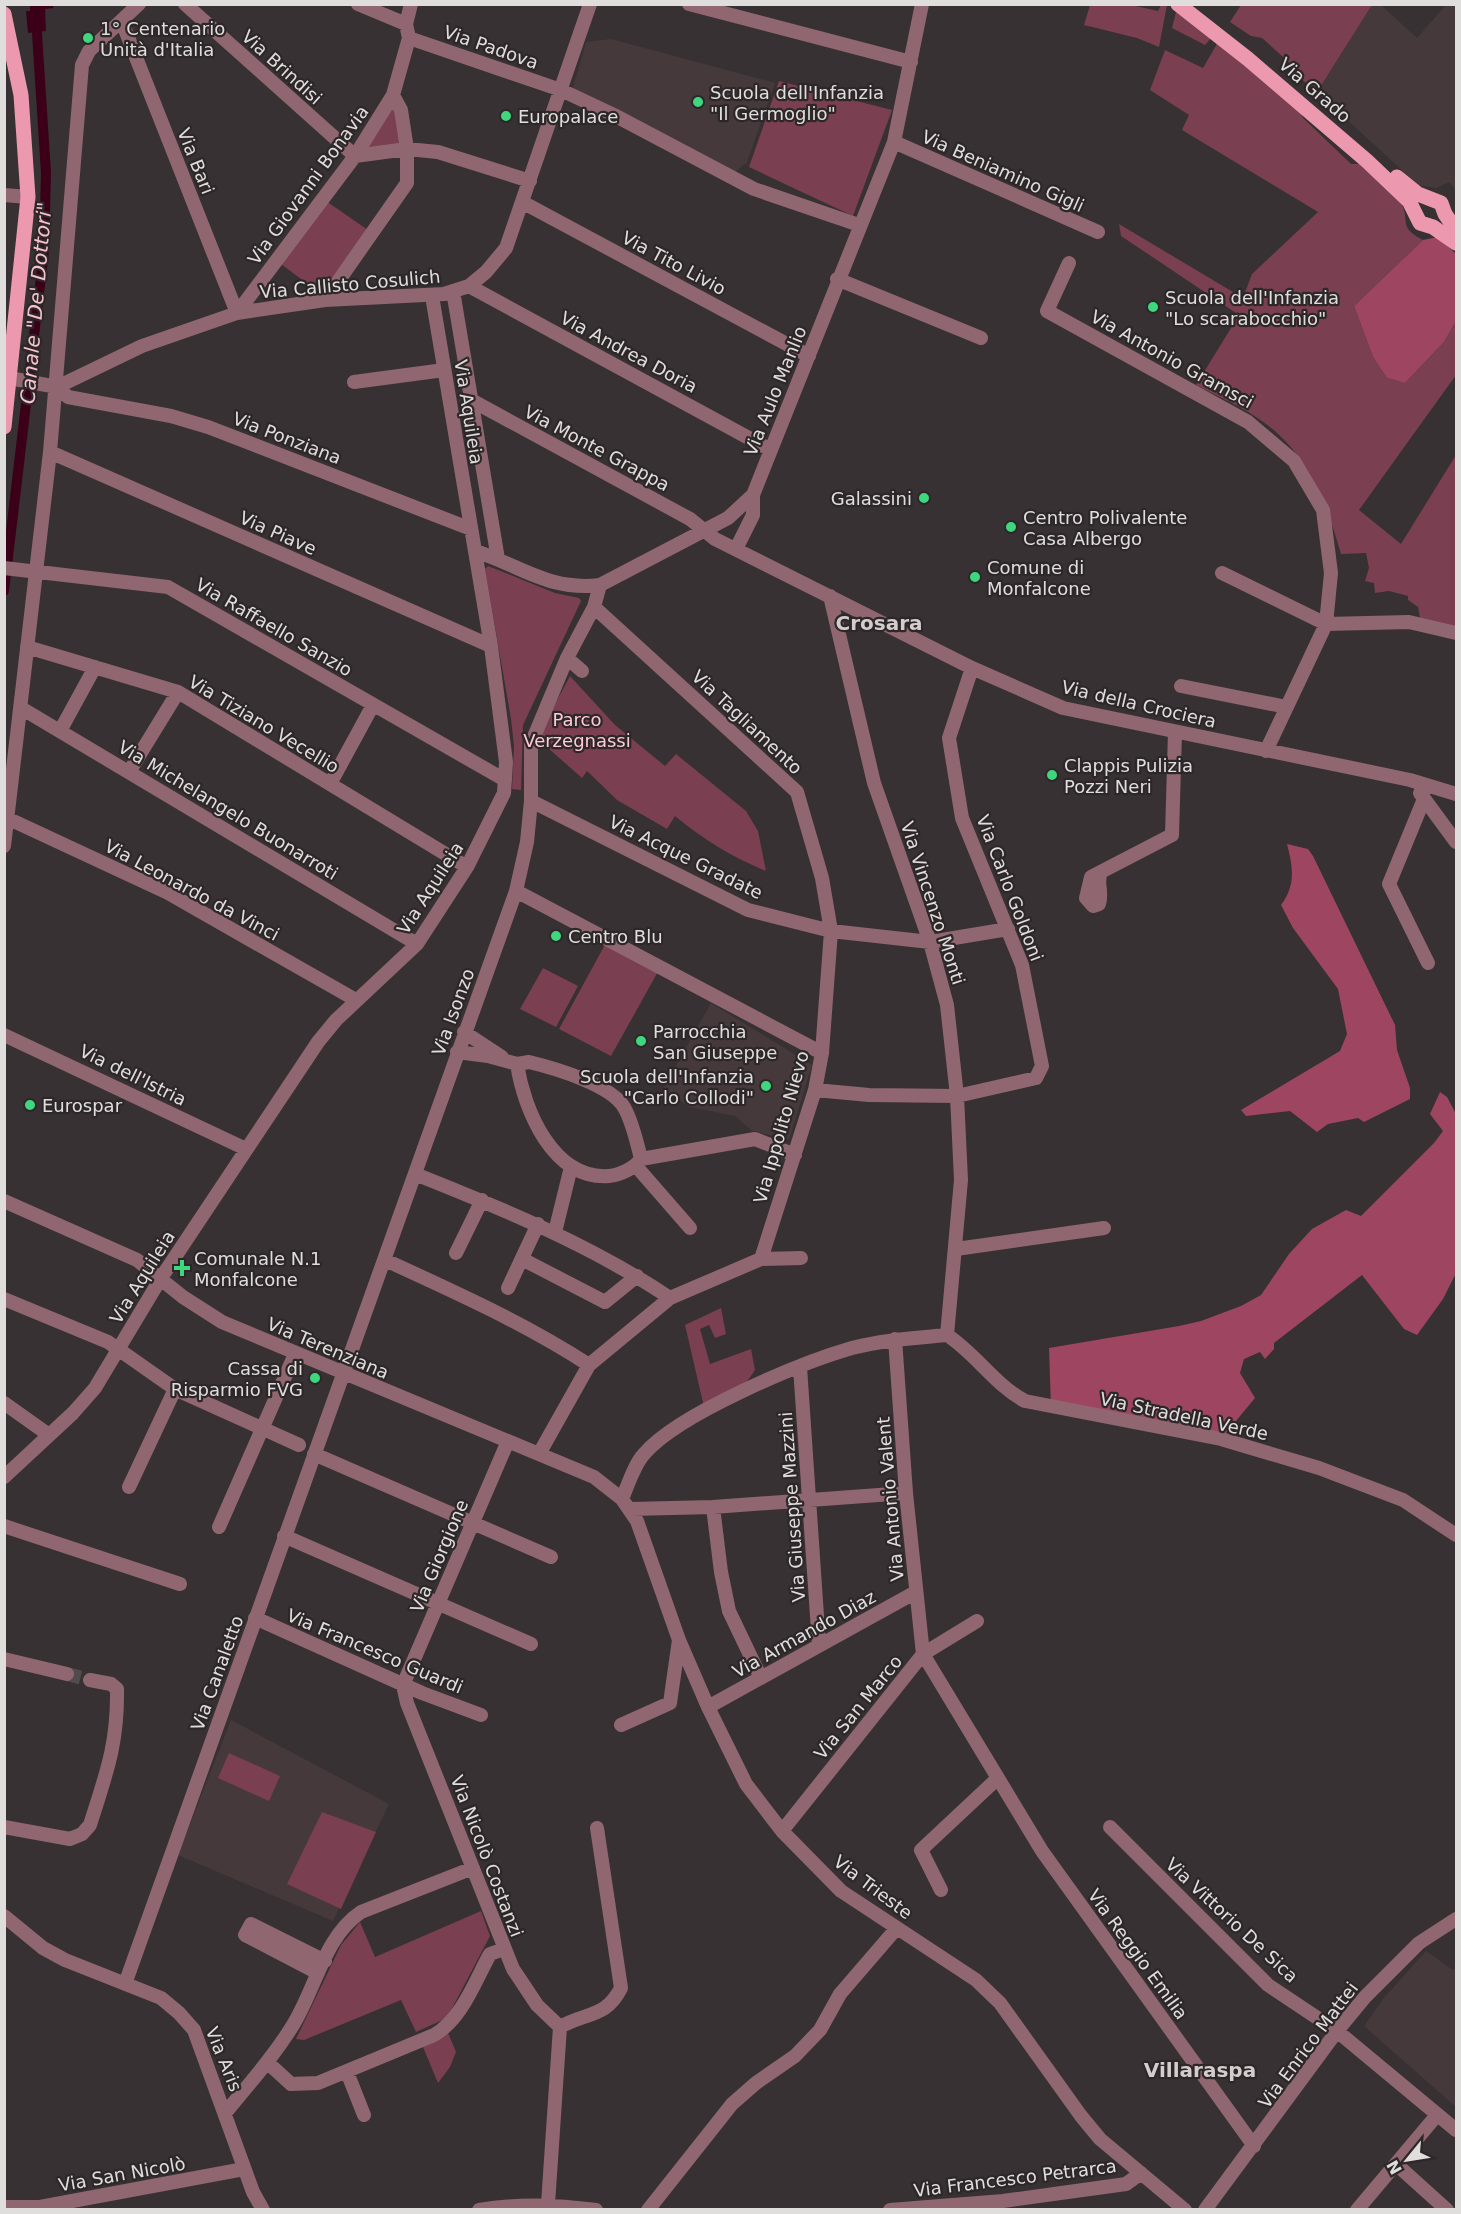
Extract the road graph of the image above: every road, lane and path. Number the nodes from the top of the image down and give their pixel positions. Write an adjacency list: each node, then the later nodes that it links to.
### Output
1 (139, 4): 10 (street)
2 (185, 4): 19 (street, Via Brindisi)
3 (357, 4): 12 (street)
4 (411, 4): 12 (street, Via Giovanni Bonavia)
5 (590, 4): 15 (street, Via Callisto Cosulich)
6 (689, 4): 14 (street)
7 (922, 4): 14 (street, Via Aulo Manlio)
8 (1178, 4): 26 (main road, Via Grado)
9 (1195, 4): 23 (main road, Via Grado)
10 (122, 22): 38 (street, Via Bari); 45 (street)
11 (6, 24): 22 (main road)
12 (406, 24): 13 (street, Via Giovanni Bonavia)
13 (409, 38): 15 (street, Via Padova); 16 (street, Via Giovanni Bonavia)
14 (911, 62): 17 (street, Via Aulo Manlio)
15 (561, 90): 20 (street, Via Callisto Cosulich); 27 (street, Via Padova)
16 (393, 94): 18 (street); 19 (street, Via Giovanni Bonavia)
17 (894, 142): 27 (street, Via Aulo Manlio); 30 (street, Via Beniamino Gigli)
18 (407, 150): 19 (street); 20 (street); 37 (street)
19 (355, 156): 38 (street, Via Giovanni Bonavia)
20 (530, 181): 24 (street, Via Callisto Cosulich)
21 (4, 195): 22 (street)
22 (28, 197): 42 (main road)
23 (1428, 198): 25 (main road, Via Grado); 26 (main road)
24 (522, 202): 34 (street, Via Callisto Cosulich); 40 (street, Via Tito Livio)
25 (1445, 214): 28 (main road); 29 (main road, Via Grado)
26 (1415, 215): 28 (main road, Via Grado)
27 (860, 225): 33 (street, Via Aulo Manlio)
28 (1433, 227): 31 (main road, Via Grado)
29 (1456, 230)
30 (1098, 232)
31 (1456, 243)
32 (1069, 263): 63 (street, Via Antonio Gramsci)
33 (837, 279): 39 (street); 40 (street, Via Aulo Manlio)
34 (469, 286): 35 (street, Via Callisto Cosulich); 49 (street, Via Andrea Doria)
35 (453, 291): 36 (street, Via Callisto Cosulich); 47 (street, Via Aquileia)
36 (432, 296): 37 (street, Via Callisto Cosulich); 41 (street, Via Aquileia)
37 (325, 300): 38 (street, Via Callisto Cosulich)
38 (237, 313): 43 (street, Via Callisto Cosulich)
39 (981, 338)
40 (809, 356): 49 (street, Via Aulo Manlio)
41 (444, 370): 44 (street); 52 (street, Via Aquileia)
42 (18, 380): 45 (street, Via Callisto Cosulich); 48 (main road)
43 (76, 380): 45 (street, Via Callisto Cosulich); 46 (street)
44 (354, 382)
45 (57, 387): 46 (street, Via Ponziana); 50 (street)
46 (86, 399): 52 (street, Via Ponziana)
47 (471, 400): 53 (street, Via Monte Grappa); 56 (street, Via Aquileia)
48 (4, 427)
49 (771, 450): 51 (street, Via Aulo Manlio)
50 (50, 452): 58 (street); 65 (street, Via Piave)
51 (753, 495): 53 (street, Via Aulo Manlio); 54 (street)
52 (471, 529): 55 (street, Via Aquileia)
53 (704, 529): 54 (street, Via della Crociera); 60 (street, Via Aulo Manlio)
54 (736, 549): 61 (street, Via della Crociera)
55 (475, 551): 56 (street, Via Aulo Manlio); 65 (street, Via Aquileia)
56 (498, 559): 60 (street, Via Aulo Manlio)
57 (11, 568): 58 (street, Via Raffaello Sanzio)
58 (35, 571): 66 (street); 73 (street, Via Raffaello Sanzio)
59 (1222, 573): 63 (street)
60 (600, 585): 62 (street, Via Isonzo)
61 (830, 596): 69 (street, Via della Crociera); 94 (street, Via Vincenzo Monti)
62 (594, 607): 67 (street, Via Isonzo); 93 (street, Via Tagliamento)
63 (1326, 624): 64 (street); 74 (street, Via Antonio Gramsci)
64 (1456, 633)
65 (492, 646): 80 (street, Via Aquileia)
66 (27, 647): 68 (street, Via Tiziano Vecellio); 75 (street)
67 (567, 658): 70 (street); 85 (street, Via Isonzo)
68 (95, 667): 72 (street, Via Tiziano Vecellio); 76 (street)
69 (972, 668): 77 (street, Via della Crociera); 92 (street, Via Carlo Goldoni)
70 (582, 671)
71 (1181, 686): 74 (street)
72 (178, 692): 79 (street); 82 (street, Via Tiziano Vecellio)
73 (373, 705): 80 (street, Via Raffaello Sanzio); 82 (street)
74 (1287, 707): 78 (street, Via Antonio Gramsci)
75 (21, 708): 76 (street, Via Michelangelo Buonarroti); 86 (street)
76 (60, 731): 79 (street, Via Michelangelo Buonarroti)
77 (1175, 732): 78 (street, Via della Crociera); 90 (street)
78 (1266, 751): 81 (street, Via della Crociera)
79 (129, 772): 95 (street, Via Michelangelo Buonarroti)
80 (505, 780): 89 (street, Via Aquileia)
81 (1410, 780): 83 (street, Via della Crociera); 84 (street)
82 (330, 784): 89 (street, Via Tiziano Vecellio)
83 (1456, 794)
84 (1424, 799): 87 (street); 96 (street)
85 (531, 801): 91 (street, Via Isonzo); 93 (street, Via Acque Gradate)
86 (9, 819): 88 (street); 97 (street, Via Leonardo da Vinci)
87 (1456, 842)
88 (4, 846)
89 (468, 867): 95 (street, Via Aquileia)
90 (1101, 872)
91 (516, 891): 98 (street, Via Isonzo); 101 (street)
92 (1008, 929): 94 (street, Via Acque Gradate); 105 (street, Via Carlo Goldoni)
93 (831, 931): 94 (street, Via Acque Gradate); 101 (street, Via Ippolito Nievo)
94 (930, 942): 105 (street, Via Vincenzo Monti)
95 (417, 944): 97 (street, Via Aquileia)
96 (1428, 963)
97 (356, 1000): 106 (street, Via Aquileia)
98 (464, 1032): 100 (street, Via Isonzo); 102 (street)
99 (4, 1035): 106 (street, Via dell'Istria)
100 (458, 1052): 102 (street); 110 (street, Via Isonzo)
101 (822, 1053): 104 (street, Via Ippolito Nievo)
102 (503, 1059): 103 (street)
103 (518, 1064): 108 (street); 109 (street)
104 (815, 1090): 105 (street); 107 (street, Via Ippolito Nievo)
105 (957, 1096): 117 (street, Via Vincenzo Monti)
106 (246, 1149): 124 (street, Via Aquileia)
107 (795, 1155): 108 (street); 121 (street, Via Ippolito Nievo)
108 (639, 1162): 109 (street); 114 (street)
109 (571, 1167): 116 (street)
110 (415, 1174): 111 (street); 122 (street, Via Isonzo)
111 (482, 1200): 113 (street); 118 (street)
112 (4, 1201): 124 (street, Via Terenziana)
113 (538, 1224): 116 (street); 120 (street)
114 (690, 1228)
115 (1104, 1228): 117 (street)
116 (555, 1232): 123 (street)
117 (956, 1249): 128 (street, Via Vincenzo Monti)
118 (456, 1253)
119 (801, 1258): 121 (street)
120 (522, 1259): 123 (street); 125 (street)
121 (761, 1259): 126 (street)
122 (385, 1260): 132 (street); 134 (street, Via Isonzo)
123 (637, 1276): 126 (street)
124 (160, 1278): 130 (street, Via Aquileia); 131 (street, Via Terenziana)
125 (508, 1288)
126 (670, 1298): 132 (street)
127 (4, 1299): 130 (street)
128 (947, 1335): 129 (street); 152 (street, Via Stradella Verde)
129 (895, 1339): 133 (street); 145 (street, Via Antonio Valent)
130 (119, 1348): 135 (street); 138 (street, Via Aquileia)
131 (295, 1354): 134 (street, Via Terenziana); 137 (street)
132 (589, 1365): 142 (street)
133 (800, 1366): 146 (street, Via Giuseppe Mazzini); 148 (street)
134 (344, 1374): 139 (street, Via Terenziana); 141 (street, Via Canaletto)
135 (175, 1389): 137 (street); 144 (street)
136 (4, 1403): 138 (street)
137 (261, 1428): 140 (street); 151 (street)
138 (49, 1435): 143 (street, Via Aquileia)
139 (508, 1441): 142 (street, Via Terenziana); 149 (street, Via Giorgione)
140 (299, 1445)
141 (314, 1454): 149 (street); 153 (street, Via Canaletto)
142 (539, 1454): 148 (street, Via Terenziana)
143 (4, 1477)
144 (129, 1487)
145 (906, 1493): 146 (street); 156 (street, Via Antonio Valent)
146 (809, 1500): 147 (street); 162 (street, Via Giuseppe Mazzini)
147 (713, 1507): 148 (street); 166 (street)
148 (630, 1510): 160 (street, Via Trieste)
149 (472, 1524): 154 (street); 157 (street, Via Giorgione)
150 (4, 1526): 155 (street)
151 (219, 1527)
152 (1456, 1535)
153 (284, 1536): 157 (street); 158 (street, Via Canaletto)
154 (551, 1557)
155 (180, 1584)
156 (916, 1592): 162 (street, Via Armando Diaz); 163 (street, Via Antonio Valent)
157 (438, 1605): 161 (street); 168 (street, Via Giorgione)
158 (255, 1618): 168 (street, Via Francesco Guardi); 186 (street, Via Canaletto)
159 (977, 1621): 163 (street, Via San Marco)
160 (679, 1640): 169 (street, Via Trieste); 171 (street)
161 (531, 1644)
162 (819, 1645): 166 (street, Via Armando Diaz)
163 (923, 1654): 172 (street, Via Reggio Emilia); 176 (street, Via San Marco)
164 (4, 1659): 165 (street)
165 (67, 1674)
166 (761, 1678): 169 (street, Via Armando Diaz)
167 (90, 1680): 173 (street)
168 (403, 1685): 170 (street, Via Francesco Guardi); 177 (street, Via Nicolò Costanzi)
169 (708, 1707): 176 (street, Via Trieste)
170 (482, 1715)
171 (621, 1725)
172 (998, 1778): 178 (street); 195 (street, Via Reggio Emilia)
173 (4, 1827)
174 (1110, 1827): 188 (street, Via Vittorio De Sica)
175 (597, 1828): 187 (street)
176 (782, 1831): 181 (street, Via Trieste)
177 (473, 1868): 183 (street, Via Nicolò Costanzi); 185 (street)
178 (941, 1890)
179 (4, 1916): 186 (street, Via Aris)
180 (1456, 1919): 188 (street, Via Enrico Mattei)
181 (896, 1929): 182 (street, Via Trieste); 184 (street)
182 (909, 1936): 184 (street); 198 (street, Via Trieste)
183 (504, 1949): 187 (street, Via Nicolò Costanzi); 190 (street)
184 (868, 1962): 206 (street)
185 (321, 1967): 185 (street); 189 (street)
186 (125, 1984): 191 (street, Via Aris)
187 (560, 2027): 200 (street)
188 (1336, 2031): 193 (street, Via Vittorio De Sica); 195 (street, Via Enrico Mattei)
189 (267, 2062): 190 (street); 191 (street)
190 (347, 2072): 192 (street)
191 (226, 2112): 197 (street, Via Aris)
192 (364, 2115)
193 (1437, 2115): 194 (street, Via Vittorio De Sica); 196 (street)
194 (1456, 2130)
195 (1254, 2146): 209 (street, Via Enrico Mattei)
196 (1396, 2164): 210 (street); 211 (street)
197 (244, 2169): 199 (street, Via San Nicolò); 203 (street, Via Aris)
198 (1141, 2173): 207 (street, Via Francesco Petrarca); 208 (street, Via Trieste)
199 (109, 2203): 202 (street, Via San Nicolò)
200 (548, 2204): 204 (street); 205 (street)
201 (4, 2207): 202 (street, Via San Nicolò)
202 (40, 2208)
203 (263, 2210)
204 (479, 2210)
205 (596, 2210)
206 (648, 2210)
207 (890, 2210)
208 (1185, 2210)
209 (1205, 2210)
210 (1357, 2210)
211 (1447, 2210)

